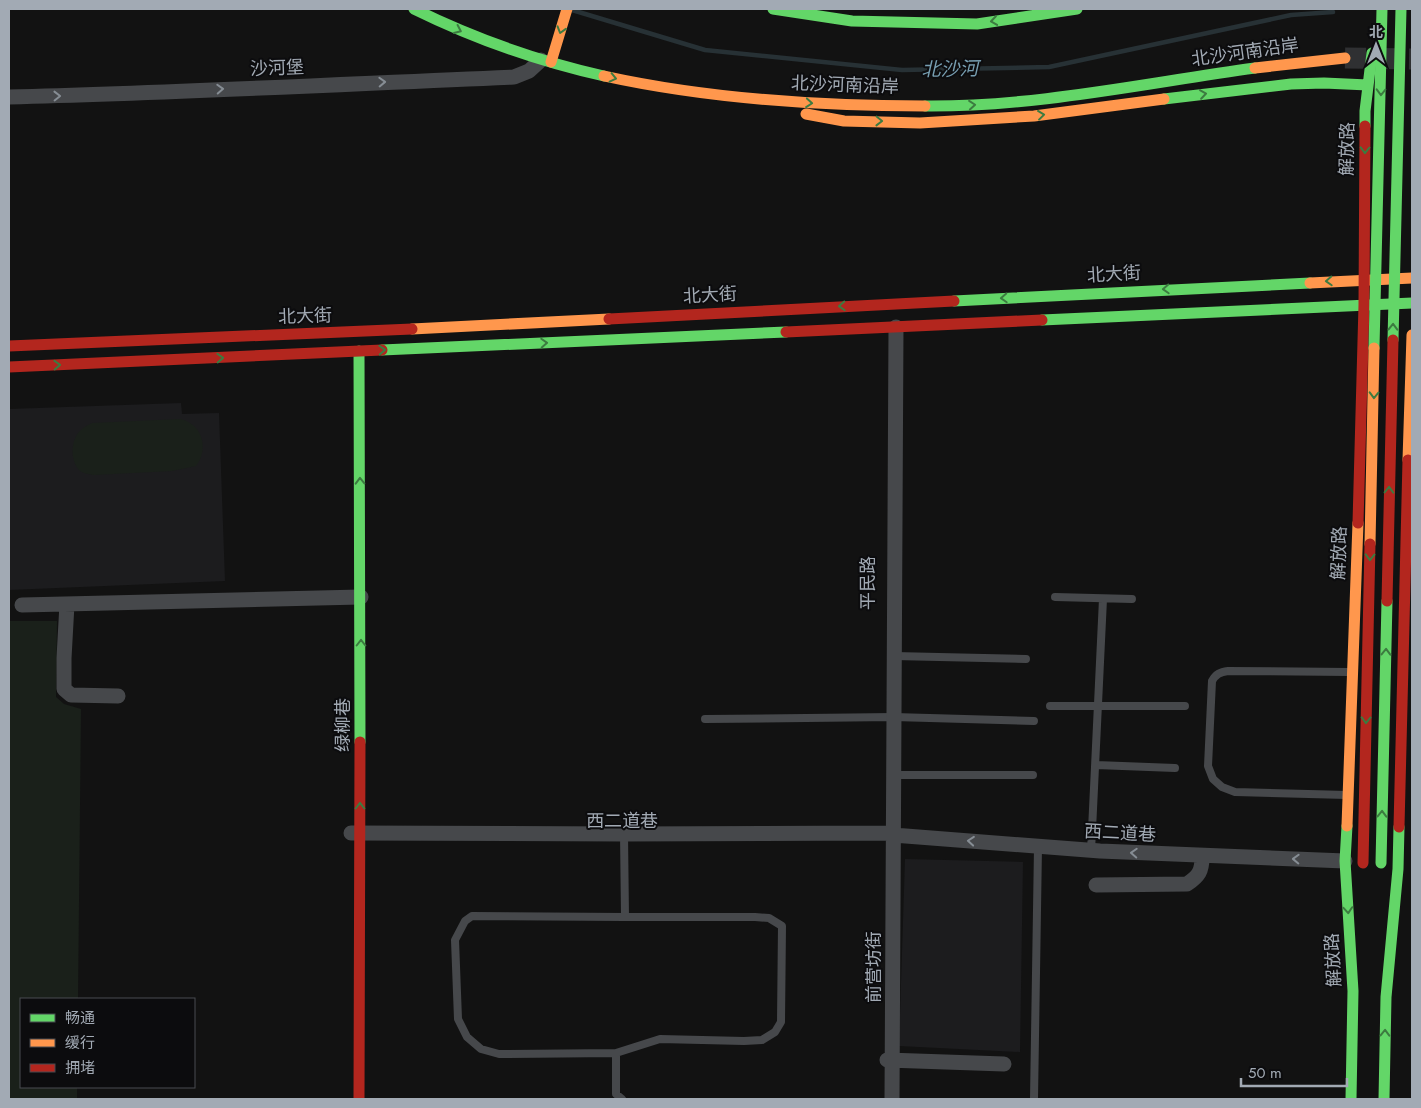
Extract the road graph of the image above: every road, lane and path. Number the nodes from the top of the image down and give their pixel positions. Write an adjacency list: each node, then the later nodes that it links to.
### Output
1 (414, 9): 9 (main road, 北沙河南沿岸, one-way to 9)
2 (557, 9): 9 (main road)
3 (567, 9): 9 (main road, one-way to 9)
4 (773, 9): 5 (main road, one-way to 4)
5 (1077, 9)
6 (1374, 9): 11 (main road, 解放路)
7 (1382, 9): 53 (main road, 解放路, one-way to 53, bridge)
8 (1400, 9): 54 (main road, one-way to 8, bridge)
9 (548, 55): 12 (street, 沙河堡, one-way to 9); 13 (main road, 北沙河南沿岸, one-way to 13)
10 (1345, 58): 13 (main road, 北沙河南沿岸, one-way to 10)
11 (1368, 85): 13 (main road, one-way to 11); 15 (main road, 解放路, one-way to 15)
12 (9, 97)
13 (746, 97)
14 (1412, 278): 15 (main road, 北大街)
15 (1364, 279): 17 (main road, 解放路); 20 (main road, 北大街, one-way to 20)
16 (1412, 303): 17 (main road)
17 (1364, 305): 18 (main road); 31 (main road, 解放路)
18 (892, 327): 21 (main road, one-way to 18); 29 (street, 平民路)
19 (1412, 335): 32 (main road)
20 (9, 346)
21 (353, 352): 22 (main road, one-way to 21); 23 (main road, 绿柳巷)
22 (9, 367)
23 (355, 597): 27 (street); 45 (main road, 绿柳巷)
24 (1055, 597): 25 (lane)
25 (1103, 599): 26 (lane); 35 (lane)
26 (1132, 599)
27 (67, 604): 28 (street); 33 (street)
28 (22, 606)
29 (891, 656): 30 (lane); 37 (street, 平民路)
30 (1026, 659)
31 (1353, 672): 44 (main road, 解放路); 44 (lane)
32 (1407, 673): 52 (main road)
33 (118, 696)
34 (1050, 706): 35 (lane)
35 (1099, 706): 36 (lane); 40 (lane)
36 (1185, 706)
37 (890, 717): 38 (lane); 39 (lane); 42 (street, 平民路)
38 (705, 719)
39 (1034, 721)
40 (1096, 765): 41 (lane); 49 (lane)
41 (1175, 768)
42 (891, 775): 43 (lane); 46 (street, 平民路)
43 (1033, 775)
44 (1349, 795): 51 (main road, 解放路)
45 (356, 836): 47 (street, 西二道巷); 65 (main road, 绿柳巷); 66 (main road, 绿柳巷)
46 (888, 836): 47 (street, 西二道巷); 48 (street, 西二道巷, one-way to 46); 62 (street, 前营坊街)
47 (624, 837): 58 (lane)
48 (1038, 847): 49 (street, 西二道巷); 69 (lane)
49 (1091, 851): 50 (street, 西二道巷, one-way to 49)
50 (1202, 857): 51 (street, 西二道巷, one-way to 50); 55 (street)
51 (1345, 861): 59 (main road, 解放路, one-way to 59)
52 (1405, 865): 60 (main road)
53 (1363, 868)
54 (1381, 868)
55 (1096, 885)
56 (1382, 911): 60 (main road)
57 (1359, 912): 59 (main road)
58 (624, 917): 61 (lane); 61 (lane)
59 (1353, 991): 70 (main road, 解放路)
60 (1386, 997): 71 (main road, one-way to 60)
61 (616, 1052): 64 (lane)
62 (889, 1060): 63 (street); 67 (street, 前营坊街); 68 (street, 前营坊街)
63 (1004, 1064)
64 (617, 1098)
65 (350, 1099)
66 (359, 1099)
67 (886, 1099)
68 (892, 1099)
69 (1034, 1099)
70 (1351, 1099)
71 (1384, 1099)

